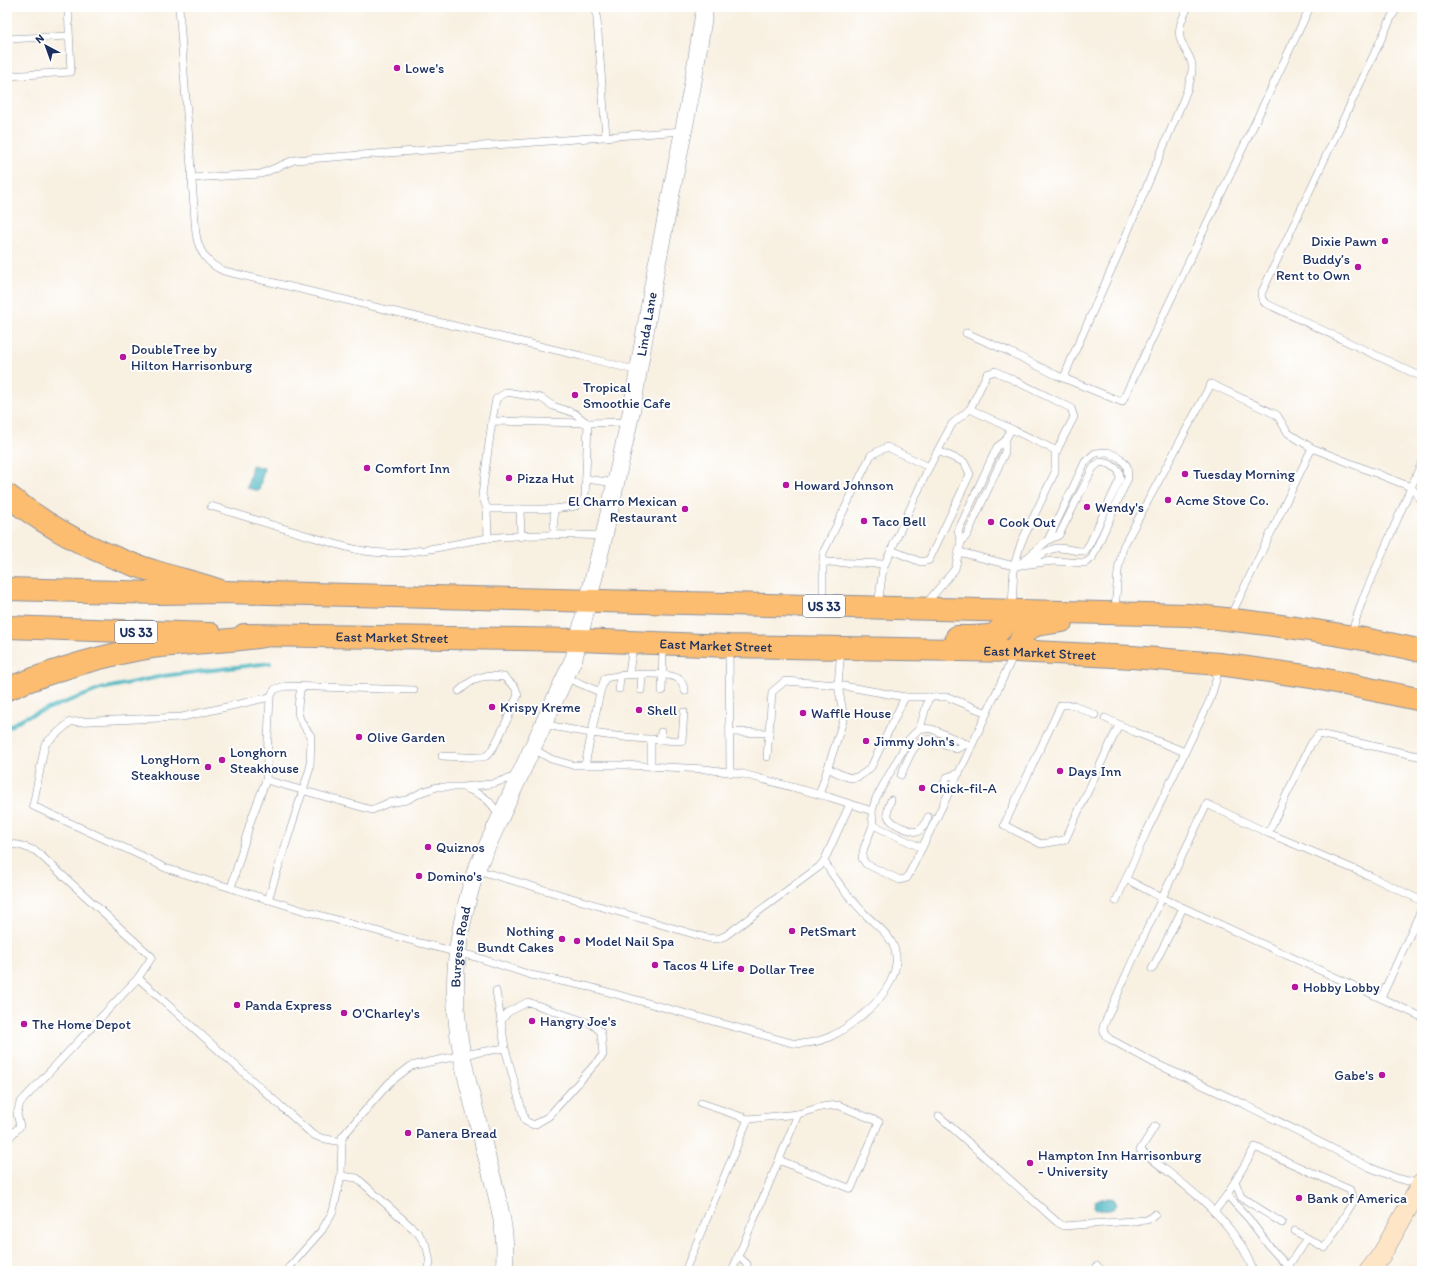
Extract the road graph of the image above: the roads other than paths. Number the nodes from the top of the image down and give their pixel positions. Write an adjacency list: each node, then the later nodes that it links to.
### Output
1 (68, 7): 8 (lane)
2 (179, 7): 13 (lane)
3 (596, 7): 12 (lane)
4 (705, 7): 11 (street, Linda Lane)
5 (1188, 7): 17 (lane)
6 (1310, 7): 17 (lane)
7 (1398, 7): 16 (lane)
8 (69, 36): 9 (lane); 10 (lane)
9 (7, 39)
10 (7, 76)
11 (683, 131): 12 (lane); 15 (street, Linda Lane)
12 (606, 137): 13 (lane)
13 (191, 178): 15 (lane)
14 (966, 333): 17 (lane)
15 (638, 371): 20 (street, Linda Lane)
16 (1422, 377)
17 (1064, 378)
18 (970, 409): 22 (lane); 24 (lane); 25 (lane)
19 (492, 421): 21 (lane); 21 (lane); 34 (lane)
20 (629, 422): 21 (lane); 29 (street, Linda Lane)
21 (588, 423): 28 (lane)
22 (1010, 429): 25 (lane); 43 (lane)
23 (1312, 448): 30 (lane); 54 (lane); 55 (lane)
24 (938, 451): 27 (lane); 42 (lane)
25 (1057, 451): 46 (lane)
26 (1422, 462): 30 (lane)
27 (929, 467): 42 (lane); 44 (lane)
28 (586, 479): 29 (lane); 36 (lane)
29 (616, 483): 38 (street, Linda Lane)
30 (1411, 487): 32 (lane); 58 (lane)
31 (7, 494): 48 (highway)
32 (1422, 501)
33 (211, 506): 40 (lane)
34 (487, 509): 35 (lane); 40 (lane)
35 (520, 509): 36 (lane); 39 (lane)
36 (554, 509): 37 (lane)
37 (554, 535): 38 (lane); 39 (lane)
38 (604, 536): 49 (street, Linda Lane)
39 (521, 537): 40 (lane)
40 (488, 538)
41 (1048, 540): 46 (lane); 46 (lane); 46 (lane)
42 (891, 550): 45 (lane)
43 (959, 552): 46 (lane); 52 (lane)
44 (823, 562): 45 (lane); 50 (lane)
45 (885, 564): 51 (lane)
46 (1019, 565): 53 (lane)
47 (7, 589): 48 (highway, US 33)
48 (223, 592): 49 (highway, US 33)
49 (588, 601): 50 (highway, US 33); 59 (street, Linda Lane)
50 (823, 606): 51 (highway, US 33)
51 (878, 608): 52 (highway, US 33)
52 (922, 609): 53 (highway, US 33)
53 (1012, 611): 54 (highway, US 33); 64 (highway)
54 (1115, 613): 55 (highway, US 33); 65 (highway)
55 (1229, 619): 58 (highway, US 33)
56 (7, 627): 57 (highway, East Market Street / US 33)
57 (264, 636): 59 (highway, East Market Street / US 33); 75 (highway)
58 (1351, 636): 66 (highway, US 33)
59 (579, 640): 60 (highway, East Market Street / US 33); 72 (street, Burgess Road)
60 (633, 642): 61 (highway, East Market Street / US 33); 68 (lane)
61 (663, 643): 62 (highway, East Market Street / US 33); 71 (lane)
62 (729, 646): 63 (highway, East Market Street / US 33); 95 (lane)
63 (842, 647): 64 (highway, East Market Street / US 33); 73 (lane)
64 (919, 649): 65 (highway, East Market Street / US 33)
65 (1015, 651): 67 (highway, East Market Street / US 33); 88 (lane)
66 (1422, 651)
67 (1219, 664): 86 (highway, East Market Street / US 33); 102 (lane)
68 (629, 674): 69 (lane); 70 (lane)
69 (642, 674): 71 (lane); 78 (lane)
70 (620, 675): 76 (lane); 82 (lane)
71 (662, 675): 80 (lane); 81 (lane)
72 (565, 677): 82 (lane); 91 (street, Burgess Road)
73 (838, 685): 84 (lane); 96 (lane); 108 (lane)
74 (301, 686): 77 (lane); 83 (lane); 116 (lane)
75 (7, 689)
76 (619, 689)
77 (414, 690)
78 (641, 690)
79 (459, 691): 103 (lane)
80 (662, 691)
81 (685, 691)
82 (600, 692): 97 (lane)
83 (270, 697): 113 (lane); 130 (lane)
84 (905, 697): 85 (lane); 108 (lane)
85 (928, 697): 88 (lane); 93 (lane)
86 (1422, 700)
87 (684, 712): 99 (lane)
88 (987, 713): 100 (lane)
89 (1095, 715): 92 (lane)
90 (1105, 718): 92 (lane)
91 (543, 724): 97 (lane); 101 (street, Burgess Road)
92 (1119, 725): 102 (lane)
93 (920, 728): 100 (lane); 120 (lane)
94 (661, 732): 99 (lane)
95 (730, 732): 96 (lane); 109 (lane)
96 (769, 733): 104 (lane)
97 (591, 734): 98 (lane); 106 (lane)
98 (652, 739): 99 (lane); 107 (lane)
99 (660, 740)
100 (969, 745): 110 (lane); 112 (lane)
101 (532, 748): 106 (lane); 111 (street, Burgess Road)
102 (1185, 752): 129 (lane)
103 (442, 756)
104 (767, 757)
105 (1422, 757): 124 (lane)
106 (585, 765): 107 (lane)
107 (651, 766): 109 (lane)
108 (828, 768): 117 (lane)
109 (730, 772): 117 (lane)
110 (959, 773): 114 (lane); 126 (lane)
111 (519, 775): 115 (lane); 122 (street, Burgess Road)
112 (902, 775)
113 (266, 780): 116 (lane); 130 (lane)
114 (944, 784)
115 (463, 787): 116 (lane); 122 (lane)
116 (303, 791): 132 (lane)
117 (819, 795): 119 (lane)
118 (891, 800): 121 (lane)
119 (850, 804): 120 (lane); 127 (lane)
120 (872, 811): 123 (lane)
121 (928, 817)
122 (499, 818): 128 (street, Burgess Road)
123 (873, 825): 126 (lane); 126 (lane)
124 (1268, 834): 131 (lane); 134 (lane)
125 (7, 844): 139 (lane)
126 (922, 848)
127 (824, 861): 128 (lane); 137 (lane)
128 (476, 870): 137 (street, Burgess Road)
129 (1126, 879): 131 (lane); 133 (lane)
130 (231, 888): 132 (lane)
131 (1162, 898): 135 (lane); 156 (lane)
132 (268, 900): 137 (lane)
133 (1116, 901)
134 (1422, 901)
135 (1183, 908): 138 (lane); 141 (lane)
136 (1422, 908): 141 (lane)
137 (457, 952): 145 (street, Burgess Road)
138 (1152, 969)
139 (138, 978): 151 (lane); 152 (lane)
140 (496, 991): 143 (lane)
141 (1381, 998): 142 (lane)
142 (1422, 1018)
143 (501, 1020): 144 (lane); 144 (lane)
144 (504, 1048): 145 (lane)
145 (462, 1055): 152 (lane); 167 (street, Burgess Road)
146 (701, 1103): 149 (lane)
147 (798, 1114): 149 (lane); 153 (lane); 153 (lane)
148 (939, 1116): 159 (lane)
149 (748, 1120): 168 (lane)
150 (1155, 1126): 158 (lane)
151 (7, 1140)
152 (342, 1142): 154 (lane)
153 (779, 1160): 163 (lane)
154 (341, 1176): 165 (lane); 166 (lane)
155 (1236, 1181): 157 (lane); 160 (lane); 162 (lane)
156 (1422, 1183): 172 (main road)
157 (1227, 1194): 158 (lane); 164 (lane)
158 (1214, 1212): 171 (lane)
159 (1155, 1214)
160 (1282, 1223)
161 (1295, 1231): 162 (lane)
162 (1307, 1238): 164 (lane)
163 (738, 1256): 169 (lane); 170 (lane)
164 (1286, 1269)
165 (286, 1271)
166 (428, 1271)
167 (504, 1271)
168 (685, 1271)
169 (732, 1271)
170 (747, 1271)
171 (1253, 1271)
172 (1369, 1271)

